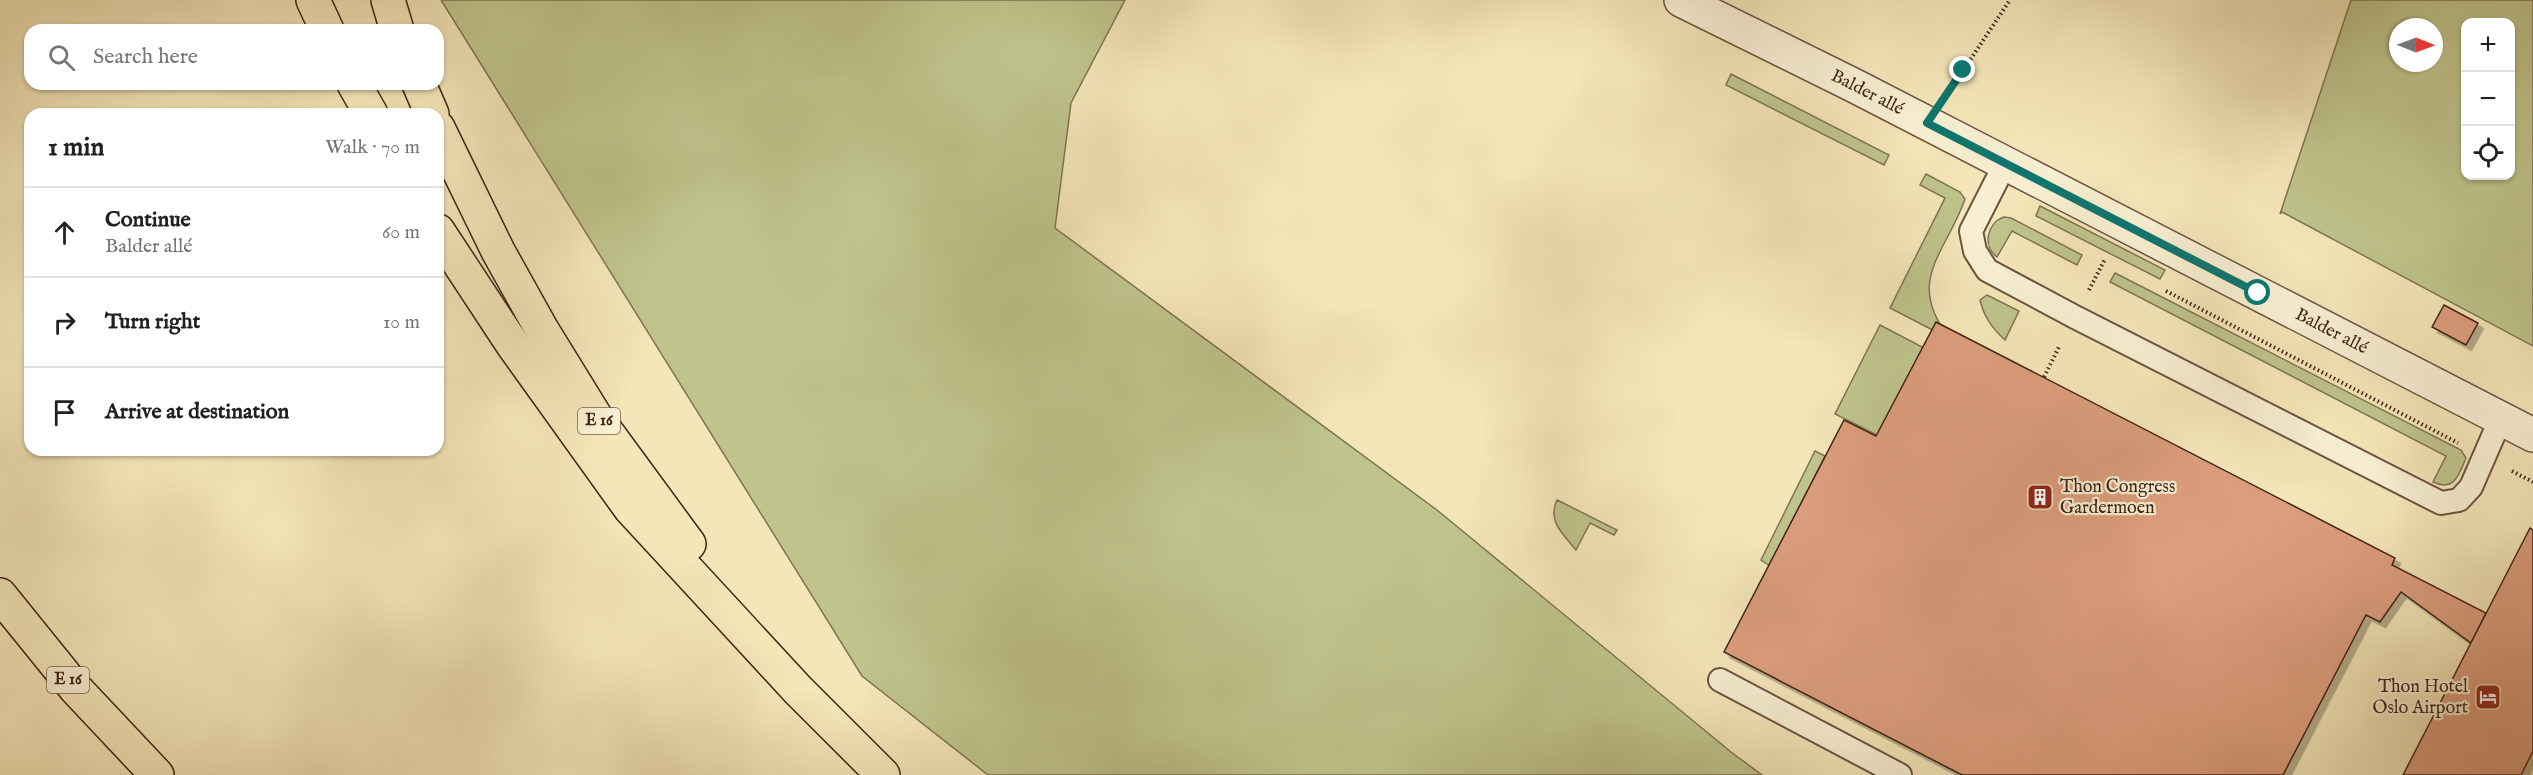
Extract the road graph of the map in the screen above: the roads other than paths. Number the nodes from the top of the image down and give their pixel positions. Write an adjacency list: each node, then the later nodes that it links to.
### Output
1 (312, 0): 4 (highway)
2 (388, 0): 5 (highway)
3 (1681, 0): 11 (street, Balder allé)
4 (324, 24)
5 (395, 24)
6 (357, 90): 8 (highway)
7 (422, 90): 9 (highway)
8 (368, 108)
9 (429, 108)
10 (444, 140): 17 (highway, E 16)
11 (2005, 164): 13 (street, Balder allé); 13 (lane)
12 (444, 240): 17 (highway, E 16)
13 (2501, 418): 14 (street, Balder allé)
14 (2533, 435)
15 (0, 595): 18 (highway, E 16)
16 (1720, 680): 20 (lane)
17 (798, 690): 19 (highway, E 16)
18 (157, 775)
19 (884, 775)
20 (1900, 775)

